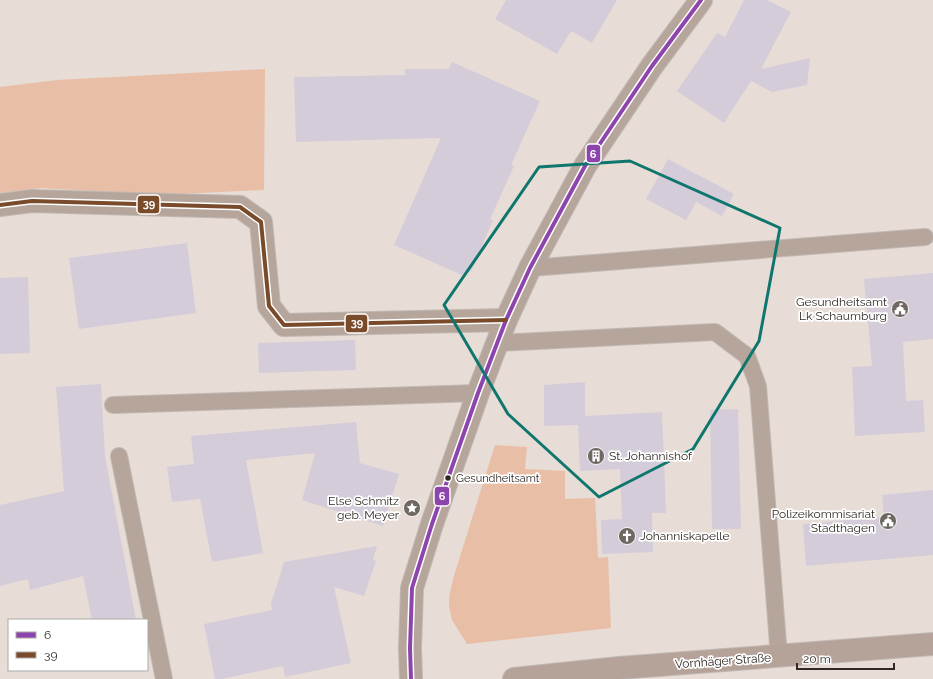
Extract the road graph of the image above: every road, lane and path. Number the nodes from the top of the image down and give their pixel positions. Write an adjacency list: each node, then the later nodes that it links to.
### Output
1 (701, 0): 4 (street)
2 (0, 205): 5 (street)
3 (925, 237): 4 (lane)
4 (530, 268): 5 (street)
5 (506, 320): 6 (street)
6 (497, 343): 7 (street); 11 (lane)
7 (478, 393): 8 (lane); 13 (street)
8 (113, 405)
9 (119, 456): 12 (lane)
10 (933, 644): 11 (main road, Vornhäger Straße)
11 (779, 657): 14 (main road, Vornhäger Straße)
12 (164, 679)
13 (411, 679)
14 (514, 679)

